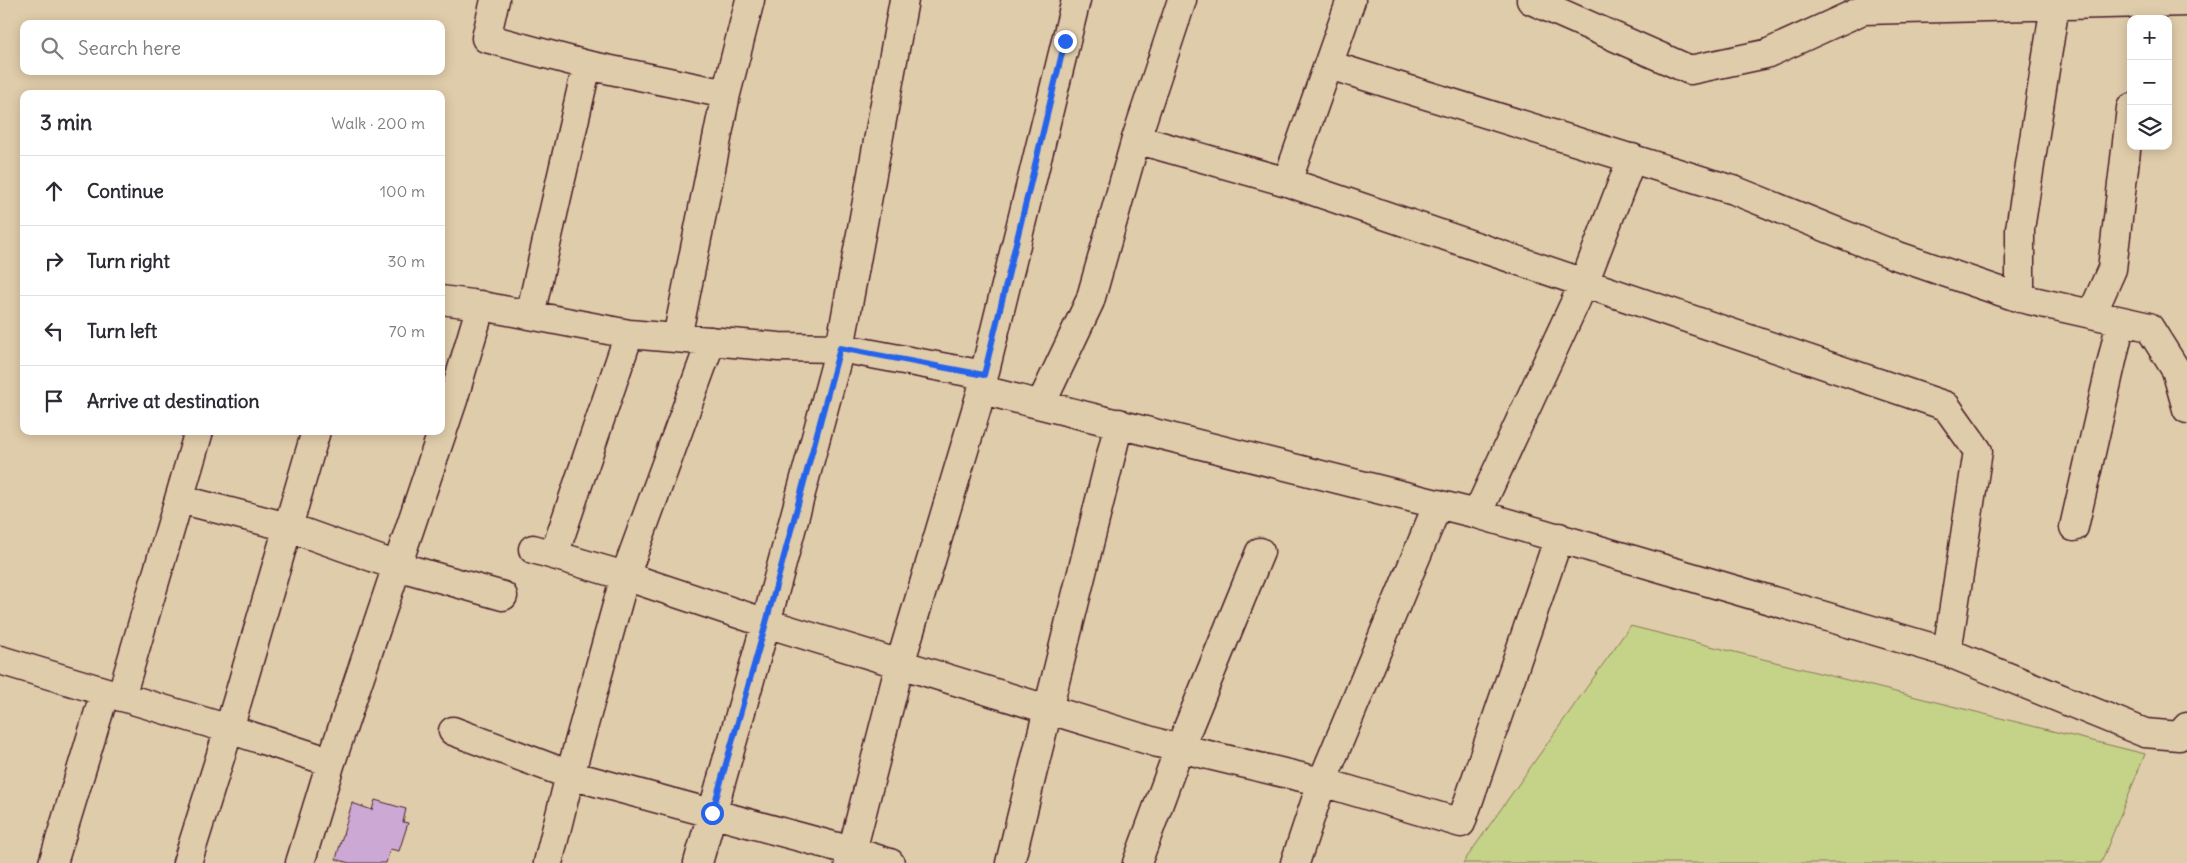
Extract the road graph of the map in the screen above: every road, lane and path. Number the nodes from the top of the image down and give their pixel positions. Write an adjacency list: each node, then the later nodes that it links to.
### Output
1 (496, 0): 12 (street)
2 (750, 0): 13 (street)
3 (904, 0): 28 (street)
4 (1076, 0): 29 (street)
5 (1182, 0): 14 (street)
6 (1351, 0): 11 (street)
7 (1531, 0): 9 (street)
8 (2187, 2): 10 (street)
9 (2055, 5): 10 (street); 19 (street)
10 (2140, 11)
11 (1329, 65): 16 (street); 17 (street)
12 (587, 66): 13 (street); 23 (street)
13 (726, 94): 26 (street)
14 (1136, 139): 17 (street); 30 (street)
15 (2127, 142): 22 (street)
16 (1632, 158): 18 (street); 19 (street)
17 (1287, 182): 18 (street)
18 (1584, 283): 39 (street); 48 (street)
19 (2020, 298): 22 (street)
20 (445, 300): 21 (street)
21 (481, 305): 23 (street); 33 (street)
22 (2092, 314): 24 (street)
23 (530, 315): 25 (street)
24 (2121, 321): 31 (street); 41 (street)
25 (629, 334): 26 (street); 45 (street)
26 (677, 338): 27 (street)
27 (711, 341): 28 (street); 45 (street)
28 (840, 348): 29 (street); 47 (street)
29 (983, 382): 30 (street); 50 (street)
30 (1041, 404): 32 (street)
31 (2187, 409)
32 (1119, 423): 38 (street); 52 (street)
33 (445, 424)
34 (198, 435): 37 (street)
35 (315, 435): 40 (street)
36 (441, 435): 44 (street)
37 (179, 499): 40 (street); 51 (street)
38 (1438, 504): 39 (street); 59 (street)
39 (1477, 514): 42 (street)
40 (288, 527): 44 (street); 54 (street)
41 (2074, 527)
42 (1559, 537): 48 (street); 59 (street)
43 (1260, 552): 56 (street)
44 (397, 566): 46 (street); 57 (street)
45 (625, 576): 47 (street); 58 (street)
46 (503, 596)
47 (766, 623): 50 (street); 60 (street)
48 (1947, 652): 53 (street)
49 (0, 660): 51 (street)
50 (900, 664): 52 (street); 61 (street)
51 (113, 694): 54 (street); 62 (street)
52 (1049, 710): 56 (street); 68 (street)
53 (2187, 727)
54 (229, 729): 57 (street); 63 (street)
55 (453, 731): 58 (street)
56 (1180, 748): 59 (street); 69 (street)
57 (331, 762): 64 (street)
58 (570, 775): 60 (street); 65 (street)
59 (1322, 782): 70 (street)
60 (712, 813): 61 (street); 66 (street)
61 (851, 857): 67 (street)
62 (53, 863)
63 (187, 863)
64 (300, 863)
65 (548, 863)
66 (698, 863)
67 (890, 863)
68 (1010, 863)
69 (1137, 863)
70 (1295, 863)

